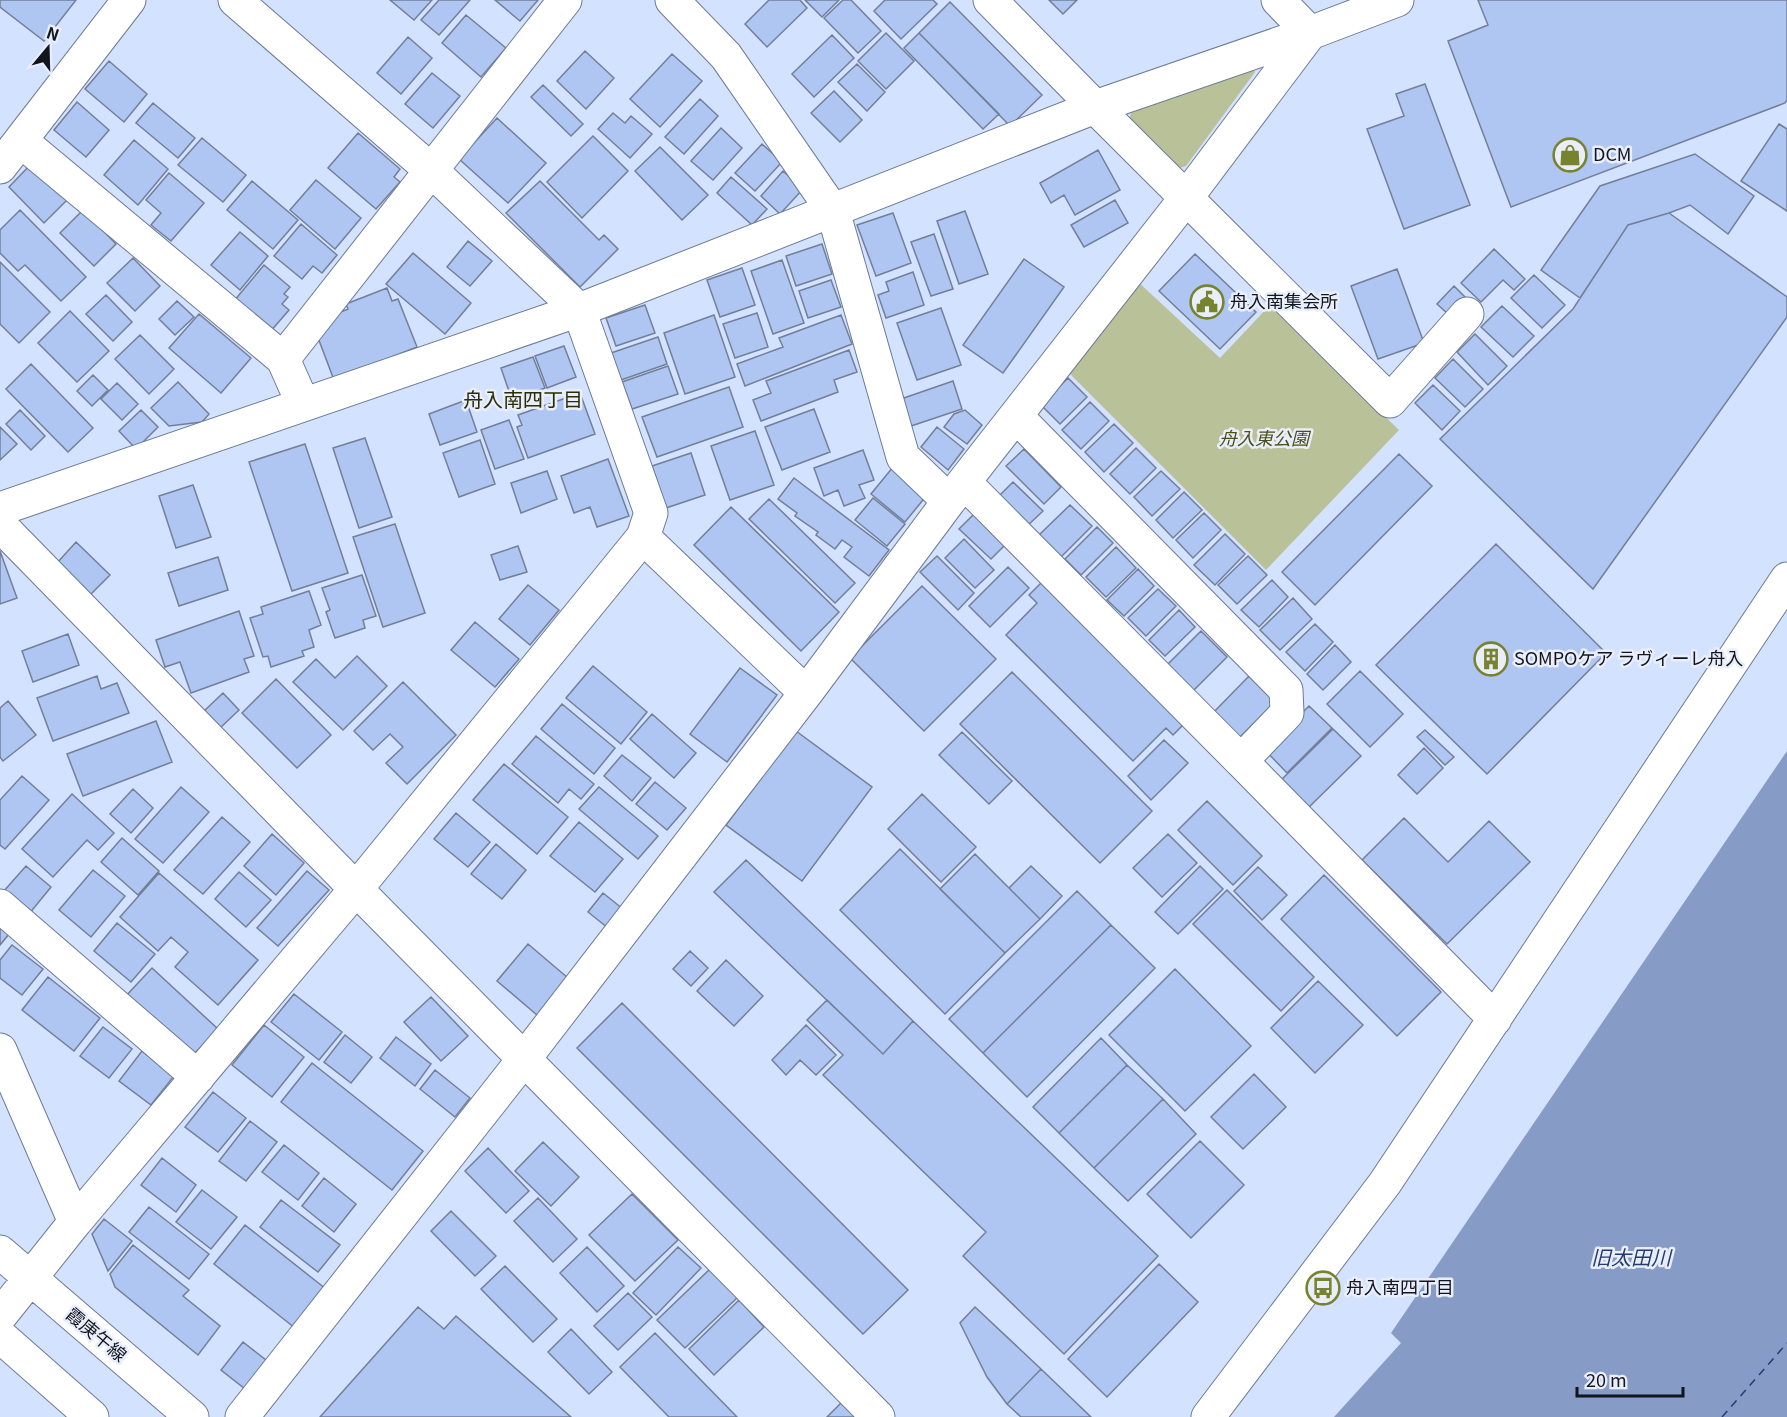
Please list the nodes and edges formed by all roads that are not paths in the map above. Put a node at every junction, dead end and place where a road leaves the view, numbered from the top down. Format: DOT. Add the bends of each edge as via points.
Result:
graph roads {
  1 [pos="129,0"];
  2 [pos="235,0"];
  3 [pos="565,0"];
  4 [pos="672,0"];
  5 [pos="990,0"];
  6 [pos="1278,0"];
  7 [pos="1397,0"];
  8 [pos="1350,9"];
  9 [pos="1310,33"];
  10 [pos="1095,107"];
  11 [pos="21,141"];
  12 [pos="0,167"];
  13 [pos="432,171"];
  14 [pos="1186,198"];
  15 [pos="833,211"];
  16 [pos="579,310"];
  17 [pos="1467,314"];
  18 [pos="283,359"];
  19 [pos="303,404"];
  20 [pos="1016,416"];
  21 [pos="956,492"];
  22 [pos="0,509"];
  23 [pos="0,525"];
  24 [pos="643,537"];
  25 [pos="1787,579"];
  26 [pos="806,693"];
  27 [pos="1241,761"];
  28 [pos="356,889"];
  29 [pos="0,906"];
  30 [pos="1496,1019"];
  31 [pos="0,1050"];
  32 [pos="524,1059"];
  33 [pos="198,1077"];
  34 [pos="75,1222"];
  35 [pos="0,1252"];
  36 [pos="29,1278"];
  37 [pos="0,1316"];
  38 [pos="0,1336"];
  39 [pos="92,1417"];
  40 [pos="192,1417"];
  41 [pos="242,1417"];
  42 [pos="878,1417"];
  43 [pos="1208,1417"];
  1 -- 11 [label="street"];
  2 -- 13 [label="street"];
  3 -- 13 [label="street"];
  4 -- 15 [label="street" via="726,56"];
  5 -- 10 [label="street"];
  6 -- 9 [label="street"];
  7 -- 8 [label="street"];
  8 -- 9 [label="street"];
  9 -- 10 [label="street"];
  9 -- 14 [label="street"];
  10 -- 14 [label="street"];
  10 -- 15 [label="street"];
  11 -- 12 [label="street"];
  11 -- 18 [label="street"];
  13 -- 16 [label="street"];
  13 -- 18 [label="street"];
  14 -- 17 [label="street" via="1390,401"];
  14 -- 20 [label="street"];
  15 -- 16 [label="street"];
  15 -- 21 [label="street" via="903,457"];
  16 -- 19 [label="street"];
  16 -- 24 [label="street" via="651,513"];
  18 -- 19 [label="street"];
  19 -- 22 [label="street"];
  20 -- 21 [label="street"];
  20 -- 27 [label="street" via="1287,690 1287,713"];
  21 -- 26 [label="street"];
  21 -- 27 [label="street"];
  23 -- 28 [label="street"];
  24 -- 26 [label="street"];
  24 -- 28 [label="street"];
  25 -- 30 [label="street"];
  26 -- 32 [label="street"];
  27 -- 30 [label="street"];
  28 -- 32 [label="street"];
  28 -- 33 [label="street"];
  29 -- 33 [label="street"];
  30 -- 43 [label="street" via="1384,1183"];
  31 -- 34 [label="street"];
  32 -- 41 [label="street"];
  32 -- 42 [label="street"];
  33 -- 34 [label="street"];
  34 -- 36 [label="street"];
  35 -- 36 [label="street, 霞庚午線"];
  36 -- 37 [label="street"];
  36 -- 40 [label="street, 霞庚午線"];
  38 -- 39 [label="street"];
}
